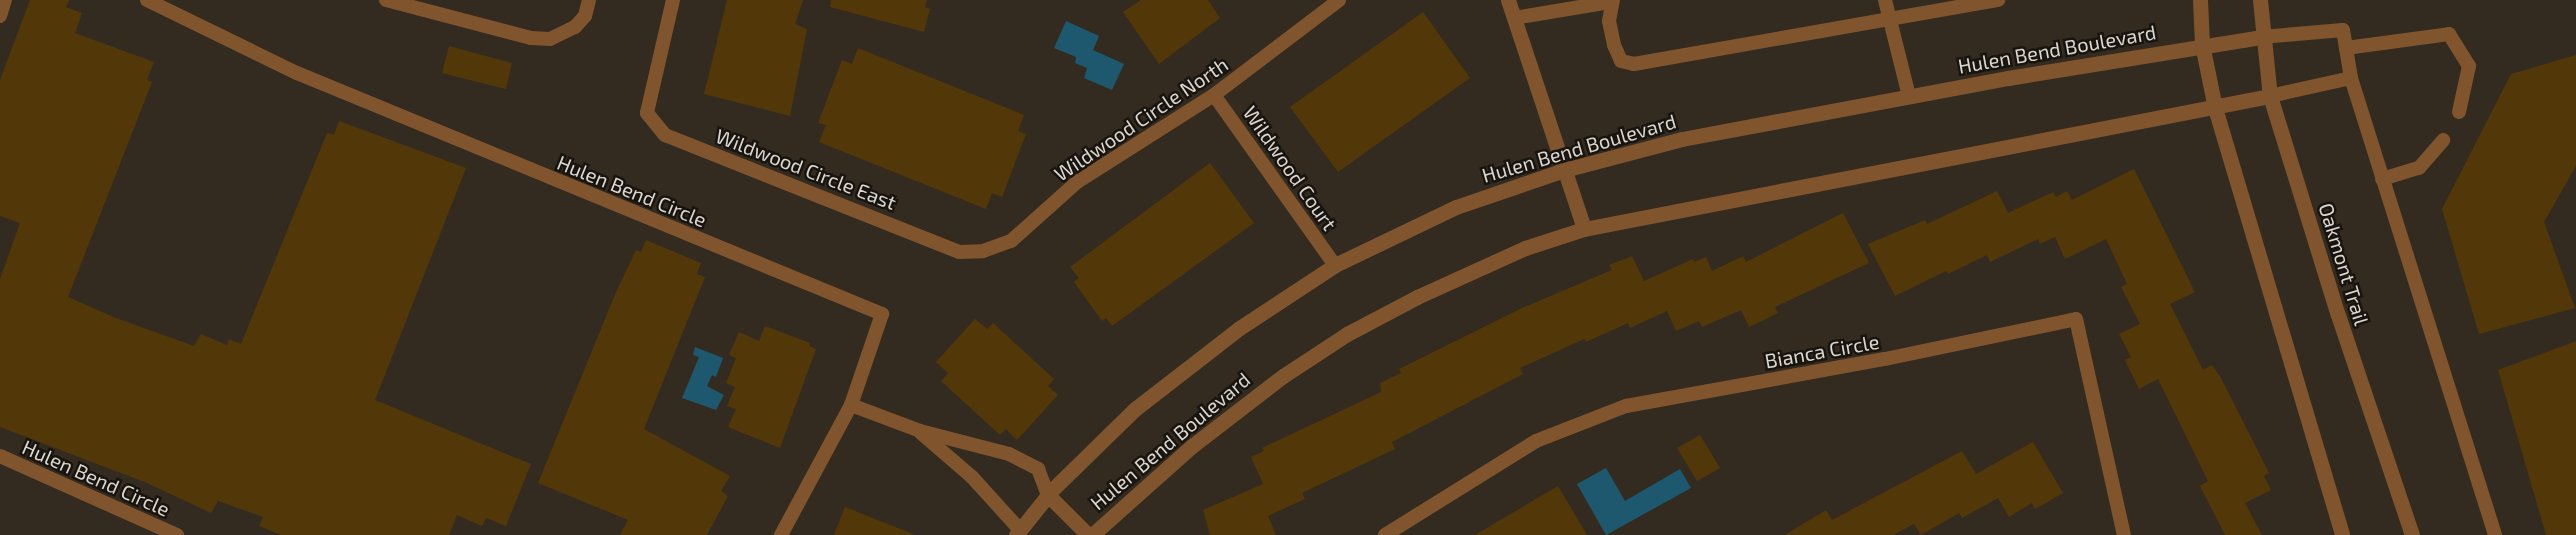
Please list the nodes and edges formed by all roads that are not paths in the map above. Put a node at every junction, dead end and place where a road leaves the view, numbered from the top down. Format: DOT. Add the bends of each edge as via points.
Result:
graph roads {
  1 [pos="4,0"];
  2 [pos="147,0"];
  3 [pos="386,0"];
  4 [pos="589,0"];
  5 [pos="673,0"];
  6 [pos="1339,0"];
  7 [pos="1508,0"];
  8 [pos="1885,0"];
  9 [pos="1998,0"];
  10 [pos="2200,0"];
  11 [pos="2260,0"];
  12 [pos="1612,1"];
  13 [pos="0,16"];
  14 [pos="1514,18"];
  15 [pos="1890,22"];
  16 [pos="2261,37"];
  17 [pos="2202,45"];
  18 [pos="2346,48"];
  19 [pos="2351,78"];
  20 [pos="1214,95"];
  21 [pos="1909,96"];
  22 [pos="2270,96"];
  23 [pos="2215,108"];
  24 [pos="2459,112"];
  25 [pos="2443,140"];
  26 [pos="1564,170"];
  27 [pos="2382,179"];
  28 [pos="1584,229"];
  29 [pos="959,252"];
  30 [pos="1335,265"];
  31 [pos="851,405"];
  32 [pos="920,431"];
  33 [pos="0,456"];
  34 [pos="1048,495"];
  35 [pos="1020,533"];
  36 [pos="177,535"];
  37 [pos="781,535"];
  38 [pos="1090,535"];
  39 [pos="1385,535"];
  40 [pos="2124,535"];
  41 [pos="2342,535"];
  42 [pos="2412,535"];
  43 [pos="2495,535"];
  1 -- 13 [label="lane"];
  2 -- 31 [label="lane, Hulen Bend Circle" via="297,73 882,314"];
  3 -- 4 [label="lane" via="531,38 550,39 575,27 585,16"];
  5 -- 29 [label="lane, Wildwood Circle East" via="647,113 665,135"];
  6 -- 20 [label="lane, Wildwood Circle North"];
  7 -- 14 [label="street"];
  8 -- 15 [label="lane"];
  9 -- 15 [label="lane"];
  10 -- 17 [label="street"];
  11 -- 16 [label="street, Oakmont Trail"];
  12 -- 14 [label="lane"];
  12 -- 15 [label="lane" via="1614,45 1621,61 1634,64"];
  14 -- 26 [label="street"];
  15 -- 21 [label="lane"];
  16 -- 17 [label="street, Hulen Bend Boulevard"];
  16 -- 18 [label="lane" via="2343,30"];
  16 -- 22 [label="street, Oakmont Trail"];
  17 -- 21 [label="street, Hulen Bend Boulevard"];
  17 -- 23 [label="street"];
  18 -- 19 [label="lane"];
  18 -- 24 [label="lane" via="2449,34 2469,66"];
  19 -- 22 [label="lane"];
  19 -- 27 [label="lane"];
  20 -- 29 [label="lane, Wildwood Circle North" via="1077,182 1011,241 983,251"];
  20 -- 30 [label="lane, Wildwood Court"];
  21 -- 26 [label="street, Hulen Bend Boulevard" via="1682,139"];
  22 -- 23 [label="street, Hulen Bend Boulevard"];
  22 -- 42 [label="street, Oakmont Trail"];
  23 -- 28 [label="street, Hulen Bend Boulevard"];
  23 -- 41 [label="street"];
  25 -- 27 [label="lane" via="2419,168"];
  26 -- 28 [label="street"];
  26 -- 30 [label="street, Hulen Bend Boulevard" via="1456,207"];
  27 -- 43 [label="lane"];
  28 -- 38 [label="street, Hulen Bend Boulevard" via="1474,268 1347,334 1283,376 1192,446"];
  30 -- 34 [label="street, Hulen Bend Boulevard" via="1178,374 1135,409"];
  31 -- 32 [label="lane"];
  31 -- 37 [label="lane, Hulen Bend Circle"];
  32 -- 34 [label="lane" via="1010,454 1038,469"];
  32 -- 35 [label="lane" via="972,477"];
  33 -- 36 [label="lane, Hulen Bend Circle"];
  34 -- 35 [label="street, Hulen Bend Boulevard"];
  34 -- 38 [label="street"];
  39 -- 40 [label="lane, Bianca Circle" via="1536,441 1626,406 1885,359 2076,319"];
}
